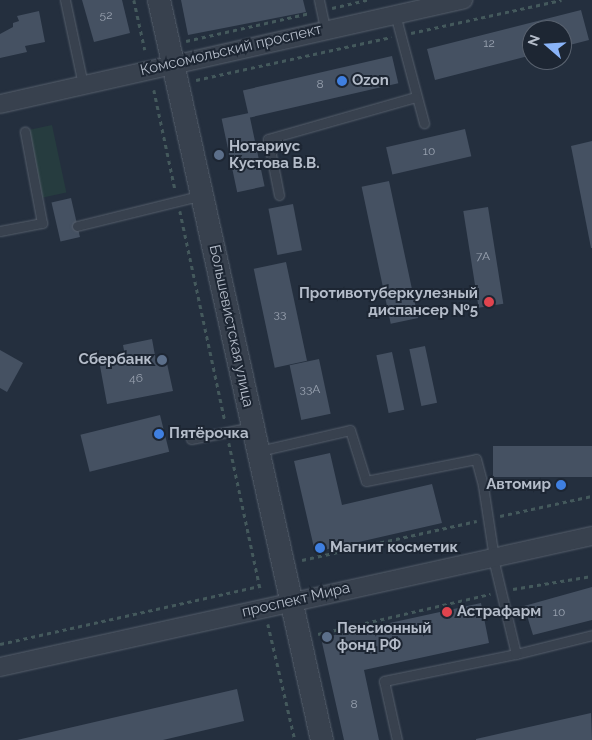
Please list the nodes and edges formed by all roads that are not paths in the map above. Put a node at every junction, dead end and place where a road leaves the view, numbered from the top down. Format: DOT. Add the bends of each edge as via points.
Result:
graph roads {
  1 [pos="159,0"];
  2 [pos="320,0"];
  3 [pos="463,0"];
  4 [pos="63,2"];
  5 [pos="395,14"];
  6 [pos="325,29"];
  7 [pos="174,64"];
  8 [pos="83,85"];
  9 [pos="415,97"];
  10 [pos="0,104"];
  11 [pos="424,123"];
  12 [pos="25,132"];
  13 [pos="203,195"];
  14 [pos="278,195"];
  15 [pos="77,226"];
  16 [pos="0,231"];
  17 [pos="254,427"];
  18 [pos="192,439"];
  19 [pos="258,451"];
  20 [pos="592,536"];
  21 [pos="493,558"];
  22 [pos="290,600"];
  23 [pos="592,635"];
  24 [pos="516,654"];
  25 [pos="0,667"];
  26 [pos="322,740"];
  27 [pos="397,740"];
  1 -- 7 [label="street, Большевистская улица"];
  2 -- 6 [label="lane"];
  3 -- 5 [label="street, Комсомольский проспект"];
  4 -- 8 [label="lane"];
  5 -- 6 [label="street, Комсомольский проспект"];
  5 -- 9 [label="lane"];
  6 -- 7 [label="street, Комсомольский проспект"];
  7 -- 8 [label="street, Комсомольский проспект"];
  7 -- 13 [label="street, Большевистская улица"];
  8 -- 10 [label="street, Комсомольский проспект"];
  9 -- 11 [label="lane"];
  9 -- 14 [label="lane" via="268,139"];
  12 -- 16 [label="lane" via="42,223"];
  13 -- 15 [label="lane"];
  13 -- 17 [label="street, Большевистская улица"];
  17 -- 18 [label="lane"];
  17 -- 19 [label="street, Большевистская улица"];
  19 -- 21 [label="lane" via="350,430 366,481 476,459"];
  19 -- 22 [label="street, Большевистская улица"];
  20 -- 21 [label="street, проспект Мира"];
  21 -- 22 [label="street, проспект Мира"];
  21 -- 24 [label="lane"];
  22 -- 25 [label="street, проспект Мира"];
  22 -- 26 [label="street, Большевистская улица"];
  23 -- 24 [label="lane"];
  24 -- 27 [label="lane" via="384,681"];
}
